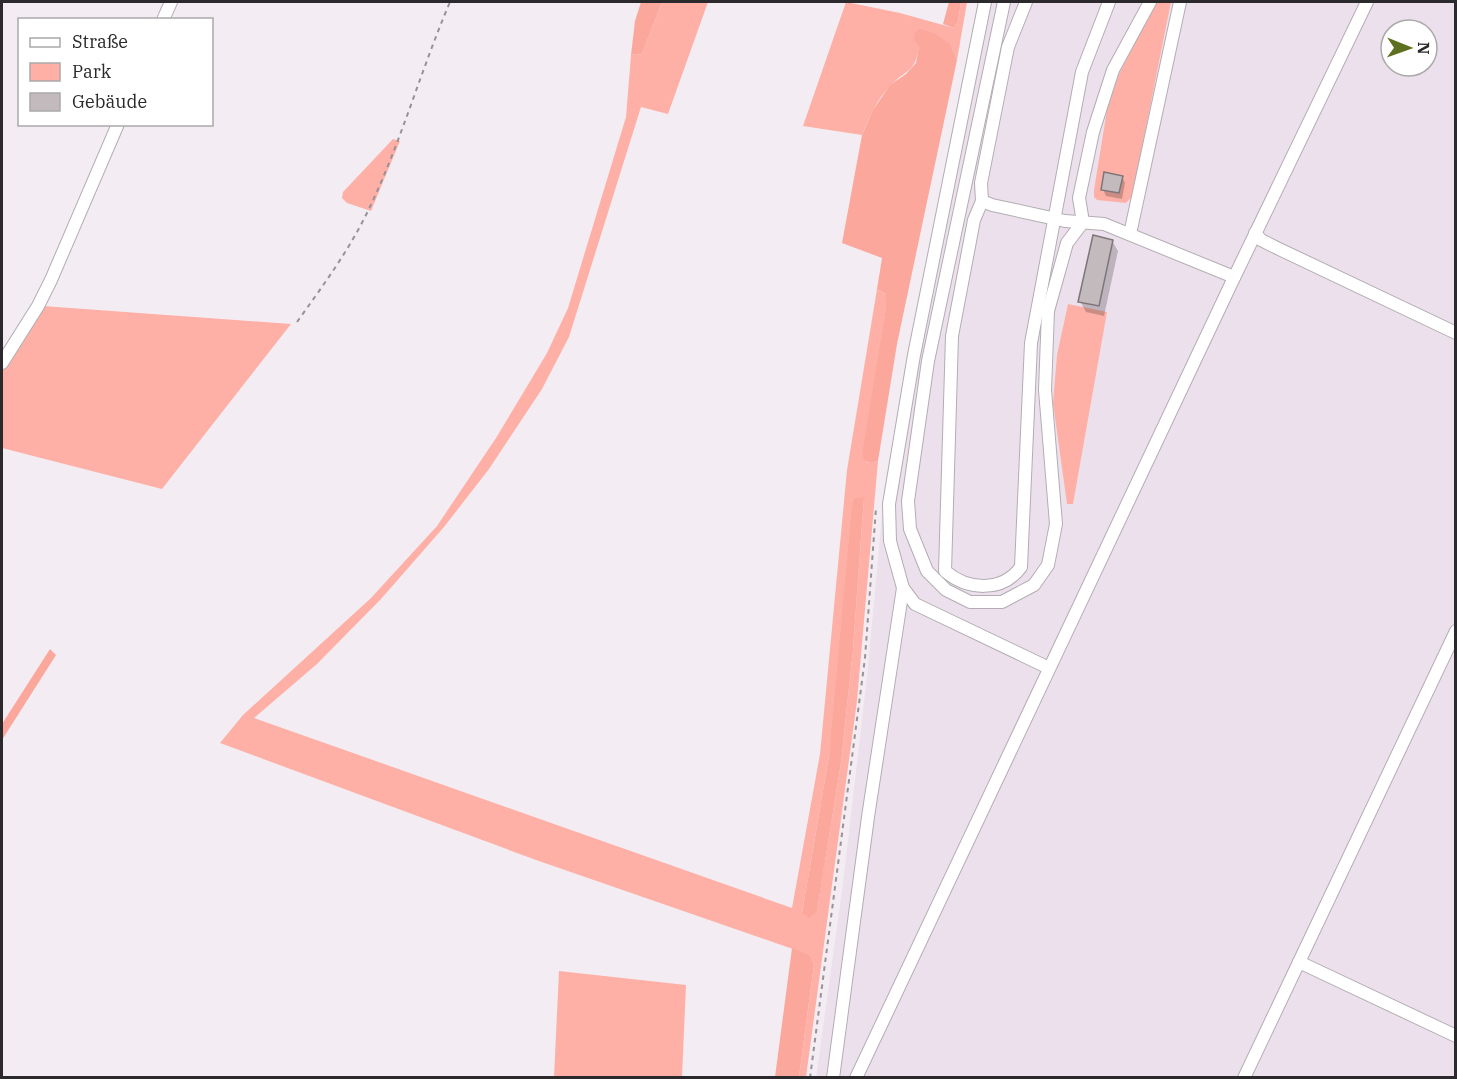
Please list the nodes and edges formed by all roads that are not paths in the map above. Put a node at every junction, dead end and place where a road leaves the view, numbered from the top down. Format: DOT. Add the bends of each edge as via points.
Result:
graph roads {
  1 [pos="171,2"];
  2 [pos="985,2"];
  3 [pos="1004,2"];
  4 [pos="1026,2"];
  5 [pos="1109,2"];
  6 [pos="1150,2"];
  7 [pos="1180,2"];
  8 [pos="1367,2"];
  9 [pos="164,18"];
  10 [pos="117,126"];
  11 [pos="982,201"];
  12 [pos="1054,218"];
  13 [pos="1083,222"];
  14 [pos="1255,233"];
  15 [pos="1130,234"];
  16 [pos="1234,277"];
  17 [pos="1455,333"];
  18 [pos="2,363"];
  19 [pos="903,588"];
  20 [pos="1455,631"];
  21 [pos="1049,668"];
  22 [pos="1299,962"];
  23 [pos="1455,1036"];
  24 [pos="833,1077"];
  25 [pos="856,1077"];
  26 [pos="1244,1077"];
  1 -- 9 [label="lane"];
  2 -- 19 [label="lane" via="914,355 889,504 890,541"];
  3 -- 13 [label="lane" via="928,361 908,501 910,529 927,571 946,590 970,602 1002,602 1034,585 1048,565 1056,524 1045,390 1048,312 1067,243"];
  4 -- 11 [label="lane" via="1008,47 981,183"];
  5 -- 12 [label="lane" via="1082,72"];
  6 -- 13 [label="lane" via="1113,70 1093,132 1079,198"];
  7 -- 15 [label="lane"];
  8 -- 14 [label="lane"];
  10 -- 18 [label="lane" via="38,306"];
  11 -- 12 [label="lane"];
  11 -- 12 [label="lane" via="974,220 952,336 944,558 945,571 970,586 995,585 1014,576 1021,567 1031,343"];
  12 -- 13 [label="lane"];
  13 -- 15 [label="lane" via="1104,224"];
  14 -- 16 [label="lane"];
  14 -- 17 [label="lane" via="1269,244"];
  15 -- 16 [label="lane"];
  16 -- 21 [label="lane"];
  19 -- 21 [label="lane" via="915,604"];
  19 -- 24 [label="lane"];
  20 -- 22 [label="lane"];
  21 -- 25 [label="lane"];
  22 -- 23 [label="lane"];
  22 -- 26 [label="lane"];
}
